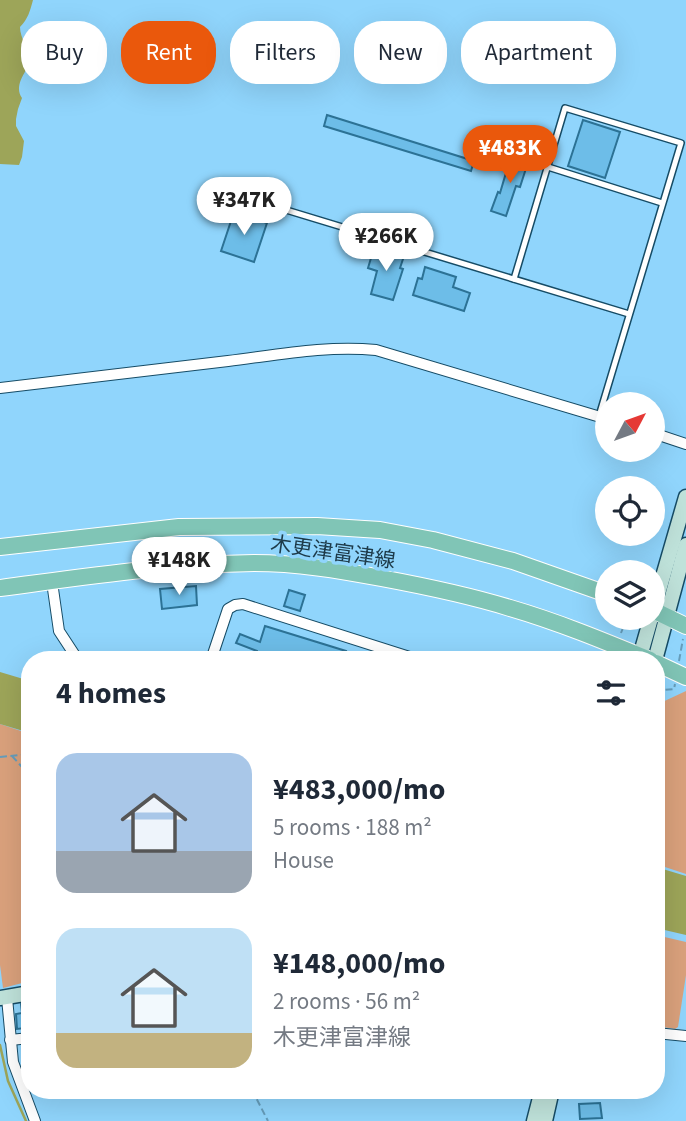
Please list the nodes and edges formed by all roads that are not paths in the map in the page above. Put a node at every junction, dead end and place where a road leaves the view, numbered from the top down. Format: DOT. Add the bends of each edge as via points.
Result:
graph roads {
  1 [pos="548,167"];
  2 [pos="663,204"];
  3 [pos="243,210"];
  4 [pos="514,279"];
  5 [pos="629,314"];
  6 [pos="0,388"];
  7 [pos="610,392"];
  8 [pos="595,416"];
  9 [pos="665,437"];
  10 [pos="686,444"];
  11 [pos="686,497"];
  12 [pos="686,545"];
  13 [pos="0,547"];
  14 [pos="665,576"];
  15 [pos="52,582"];
  16 [pos="0,588"];
  17 [pos="595,590"];
  18 [pos="665,591"];
  19 [pos="665,617"];
  20 [pos="686,626"];
  21 [pos="652,630"];
  22 [pos="72,651"];
  23 [pos="214,651"];
  24 [pos="391,651"];
  25 [pos="626,651"];
  26 [pos="649,651"];
  27 [pos="665,668"];
  28 [pos="681,675"];
  29 [pos="21,995"];
  30 [pos="3,998"];
  31 [pos="665,1034"];
  32 [pos="686,1036"];
  33 [pos="21,1039"];
  34 [pos="10,1040"];
  35 [pos="21,1088"];
  36 [pos="26,1099"];
  37 [pos="540,1099"];
  38 [pos="550,1099"];
  39 [pos="35,1121"];
  40 [pos="534,1121"];
  41 [pos="545,1121"];
  1 -- 2 [label="lane"];
  1 -- 2 [label="lane" via="565,108 681,143"];
  1 -- 4 [label="lane"];
  2 -- 5 [label="lane"];
  3 -- 4 [label="lane" via="269,218 273,206"];
  4 -- 5 [label="lane"];
  5 -- 7 [label="lane"];
  6 -- 8 [label="street" via="353,348 376,350"];
  9 -- 10 [label="street"];
  11 -- 14 [label="street"];
  12 -- 18 [label="street"];
  13 -- 17 [label="main road, 木更津富津線" via="179,527 380,530 513,561"];
  15 -- 16 [label="main road, 木更津富津線"];
  15 -- 22 [label="street" via="59,631"];
  15 -- 25 [label="main road, 木更津富津線" via="106,573 256,563 326,568 457,593"];
  19 -- 20 [label="main road"];
  21 -- 26 [label="street"];
  23 -- 24 [label="street" via="228,609 243,604"];
  27 -- 28 [label="main road, 木更津富津線"];
  29 -- 30 [label="street"];
  30 -- 34 [label="street"];
  31 -- 32 [label="street"];
  33 -- 34 [label="street"];
  34 -- 35 [label="street"];
  36 -- 39 [label="street"];
  37 -- 40 [label="street"];
  38 -- 41 [label="street"];
}
